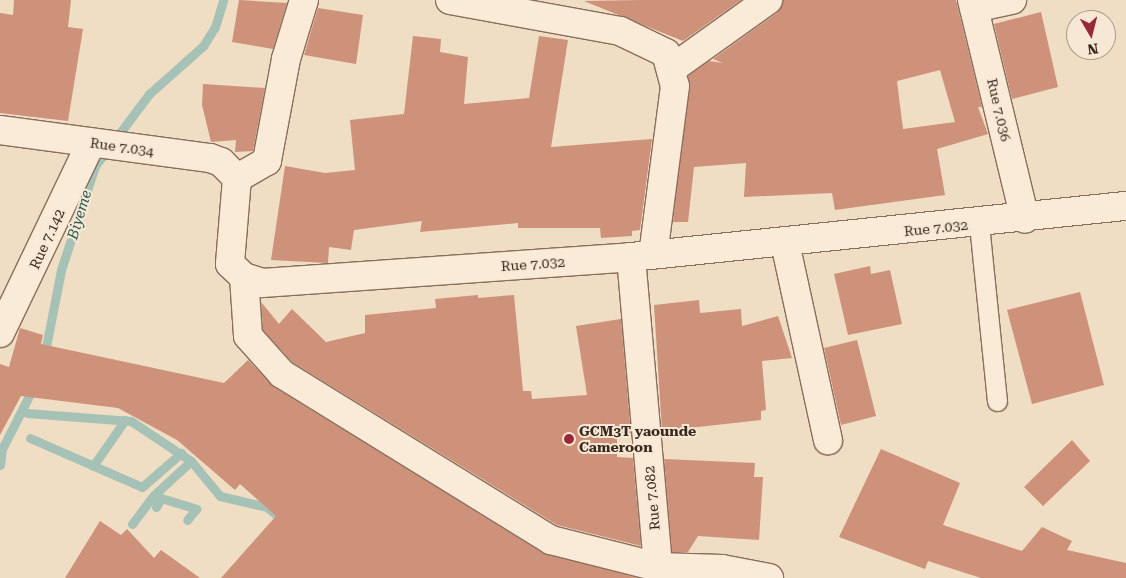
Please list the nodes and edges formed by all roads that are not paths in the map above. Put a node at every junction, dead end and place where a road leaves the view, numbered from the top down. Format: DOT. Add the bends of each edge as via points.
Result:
graph roads {
  1 [pos="304,0"];
  2 [pos="450,0"];
  3 [pos="768,0"];
  4 [pos="1012,0"];
  5 [pos="973,4"];
  6 [pos="529,7"];
  7 [pos="673,68"];
  8 [pos="0,130"];
  9 [pos="91,143"];
  10 [pos="237,178"];
  11 [pos="1126,206"];
  12 [pos="1025,219"];
  13 [pos="979,224"];
  14 [pos="784,243"];
  15 [pos="642,256"];
  16 [pos="244,277"];
  17 [pos="0,333"];
  18 [pos="997,401"];
  19 [pos="828,440"];
  20 [pos="658,567"];
  21 [pos="769,578"];
  1 -- 10 [label="street" via="286,59 267,161"];
  2 -- 6 [label="street"];
  3 -- 7 [label="street"];
  4 -- 5 [label="street"];
  5 -- 12 [label="street, Rue 7.036"];
  6 -- 7 [label="street" via="620,31 666,53"];
  7 -- 15 [label="street, Rue 7.082" via="675,86"];
  8 -- 9 [label="street, Rue 7.034"];
  9 -- 10 [label="street, Rue 7.034" via="210,158 221,162"];
  9 -- 17 [label="street, Rue 7.142"];
  10 -- 16 [label="street" via="230,264"];
  11 -- 12 [label="street, Rue 7.032"];
  12 -- 13 [label="street, Rue 7.032"];
  13 -- 14 [label="street, Rue 7.032"];
  13 -- 18 [label="lane"];
  14 -- 15 [label="street, Rue 7.032"];
  14 -- 19 [label="street"];
  15 -- 16 [label="street, Rue 7.032" via="262,283"];
  15 -- 20 [label="street, Rue 7.082"];
  16 -- 20 [label="street" via="248,336 282,374 551,540"];
  20 -- 21 [label="street" via="722,569"];
}
